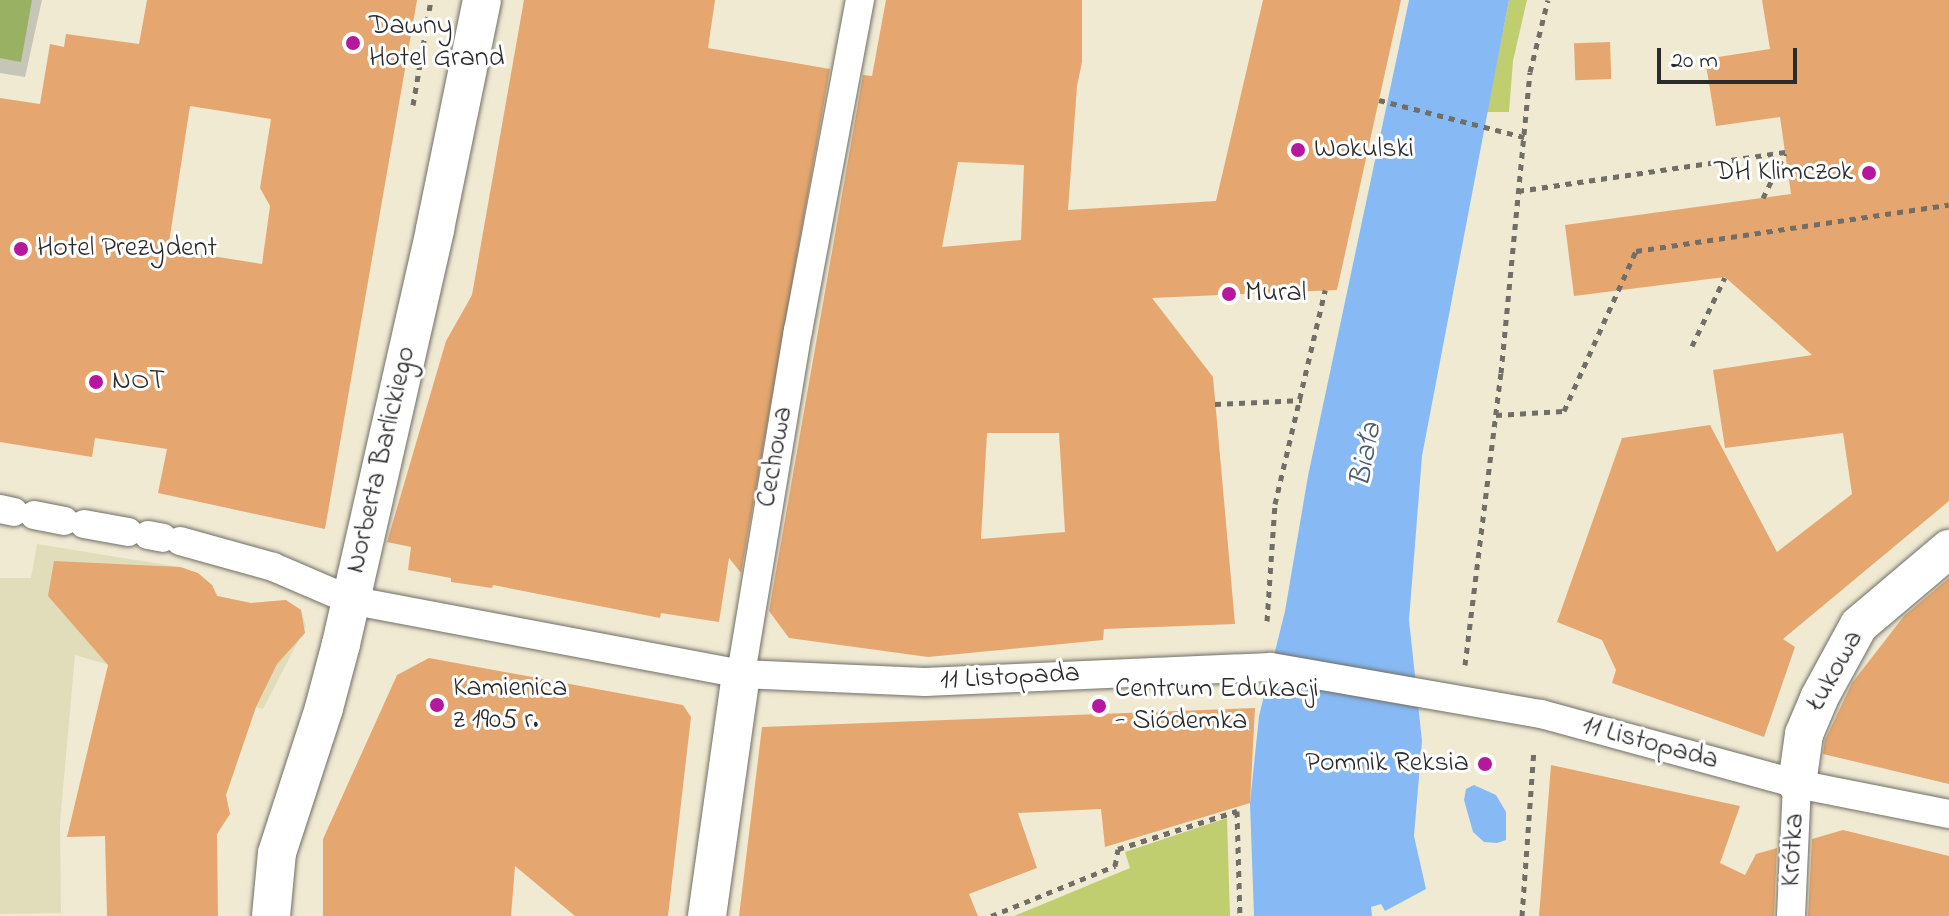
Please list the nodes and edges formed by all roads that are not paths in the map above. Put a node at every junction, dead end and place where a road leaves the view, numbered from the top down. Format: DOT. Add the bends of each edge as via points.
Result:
graph roads {
  1 [pos="482,0"];
  2 [pos="860,0"];
  3 [pos="16,512"];
  4 [pos="1949,549"];
  5 [pos="350,600"];
  6 [pos="741,674"];
  7 [pos="1797,784"];
  8 [pos="1949,814"];
  9 [pos="271,916"];
  10 [pos="707,916"];
  11 [pos="1791,916"];
  1 -- 5 [label="street, Norberta Barlickiego"];
  2 -- 6 [label="street, Cechowa"];
  3 -- 5 [label="street, 11 Listopada" via="155,536 273,567"];
  4 -- 7 [label="street, Łukowa" via="1859,625 1804,734"];
  5 -- 6 [label="street, 11 Listopada"];
  5 -- 9 [label="street, Norberta Barlickiego" via="324,708 277,853"];
  6 -- 7 [label="street, 11 Listopada" via="925,682 1271,667 1541,714"];
  6 -- 10 [label="street, Cechowa"];
  7 -- 8 [label="street, 11 Listopada"];
  7 -- 11 [label="street, Krótka"];
}
